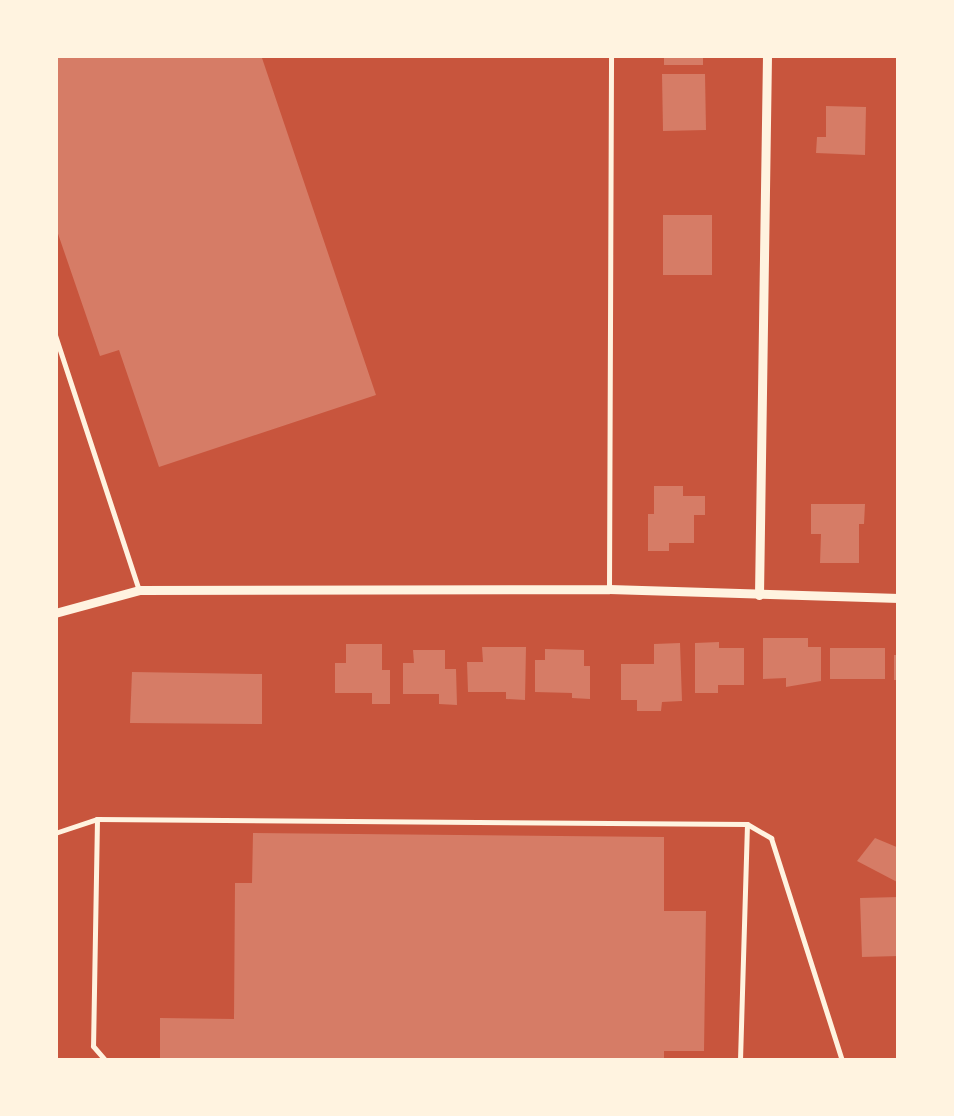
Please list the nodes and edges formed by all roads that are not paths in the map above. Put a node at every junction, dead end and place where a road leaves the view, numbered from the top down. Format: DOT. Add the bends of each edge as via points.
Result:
graph roads {
  1 [pos="611,55"];
  2 [pos="767,55"];
  3 [pos="55,334"];
  4 [pos="610,589"];
  5 [pos="139,590"];
  6 [pos="760,595"];
  7 [pos="899,598"];
  8 [pos="55,613"];
  9 [pos="97,819"];
  10 [pos="747,824"];
  11 [pos="55,833"];
  12 [pos="106,1061"];
  13 [pos="740,1061"];
  14 [pos="842,1061"];
  1 -- 4 [label="lane"];
  2 -- 6 [label="street"];
  3 -- 5 [label="lane"];
  4 -- 5 [label="street"];
  4 -- 6 [label="street"];
  5 -- 8 [label="street"];
  6 -- 7 [label="street"];
  9 -- 10 [label="lane"];
  9 -- 11 [label="lane"];
  9 -- 12 [label="lane" via="93,1046"];
  10 -- 13 [label="lane"];
  10 -- 14 [label="lane" via="771,838"];
}
